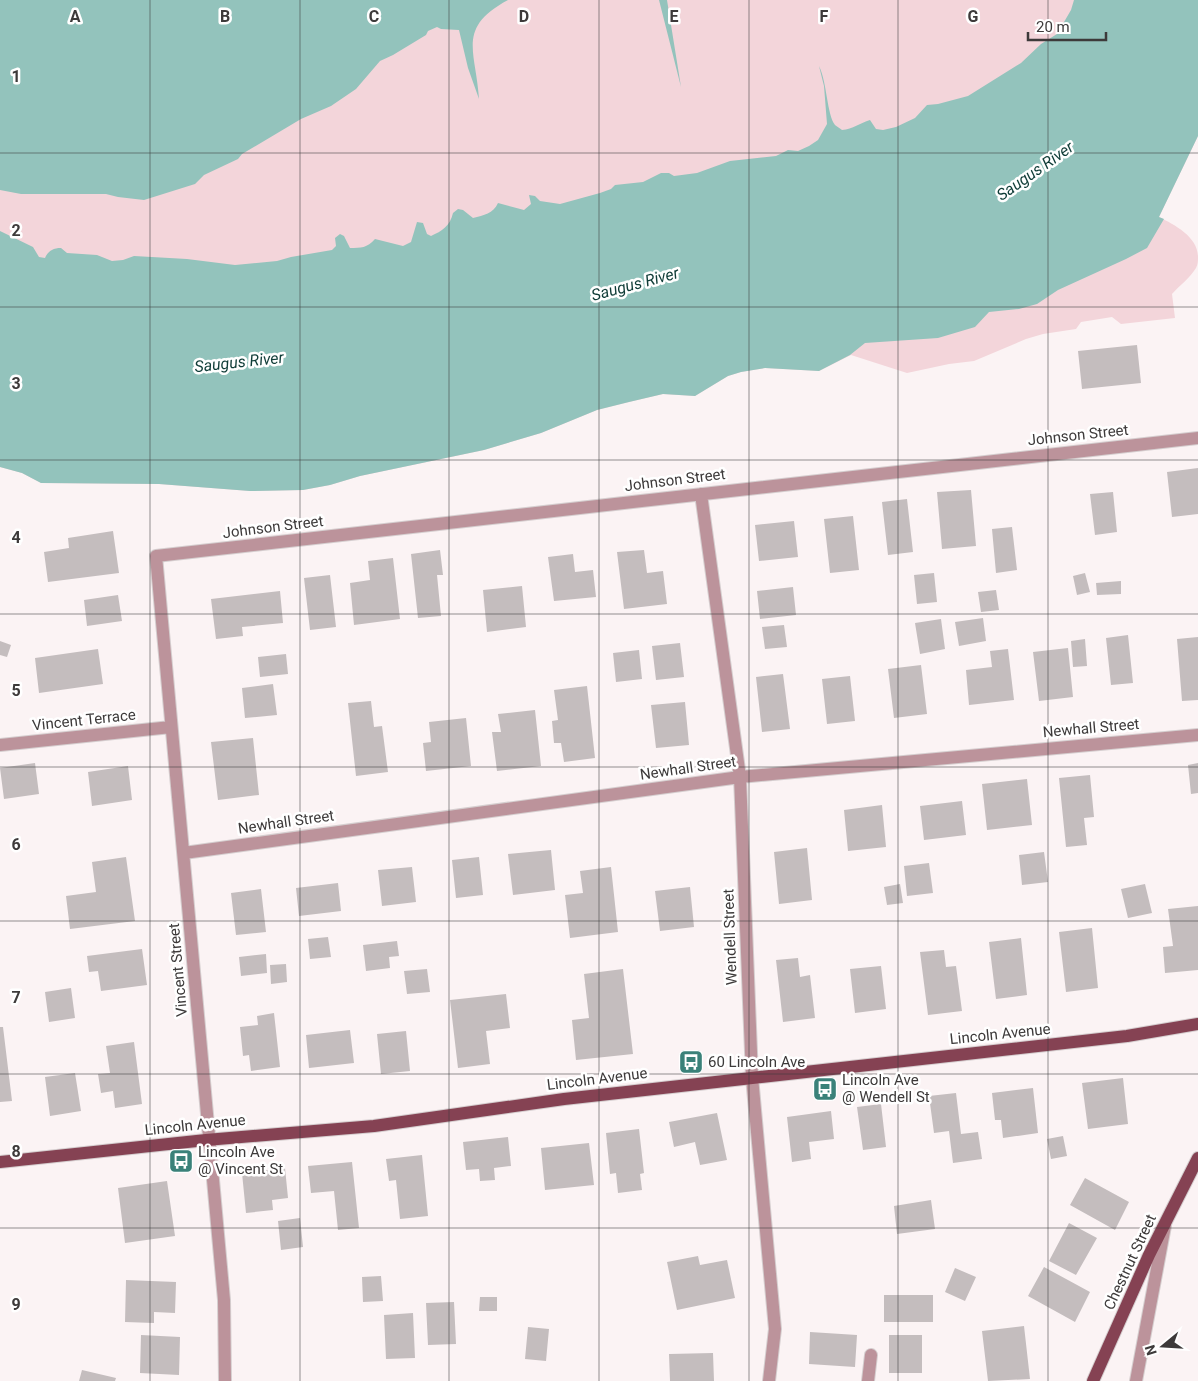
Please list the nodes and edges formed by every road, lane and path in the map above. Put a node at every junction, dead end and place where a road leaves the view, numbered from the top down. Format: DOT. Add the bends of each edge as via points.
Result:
graph roads {
  1 [pos="1198,438"];
  2 [pos="700,494"];
  3 [pos="156,556"];
  4 [pos="171,727"];
  5 [pos="1198,735"];
  6 [pos="0,745"];
  7 [pos="740,777"];
  8 [pos="184,853"];
  9 [pos="1198,1024"];
  10 [pos="752,1077"];
  11 [pos="210,1140"];
  12 [pos="1198,1158"];
  13 [pos="0,1162"];
  14 [pos="1166,1223"];
  15 [pos="871,1355"];
  16 [pos="225,1381"];
  17 [pos="769,1381"];
  18 [pos="868,1381"];
  19 [pos="1094,1381"];
  20 [pos="1136,1381"];
  1 -- 2 [label="street, Johnson Street"];
  2 -- 3 [label="street, Johnson Street"];
  2 -- 7 [label="street, Wendell Street"];
  3 -- 4 [label="street, Vincent Street"];
  4 -- 6 [label="street, Vincent Terrace"];
  4 -- 8 [label="street, Vincent Street"];
  5 -- 7 [label="street, Newhall Street"];
  7 -- 8 [label="street, Newhall Street"];
  7 -- 10 [label="street, Wendell Street"];
  8 -- 11 [label="street, Vincent Street"];
  9 -- 10 [label="main road, Lincoln Avenue" via="1127,1036"];
  10 -- 11 [label="main road, Lincoln Avenue" via="564,1098 374,1126"];
  10 -- 17 [label="street, Wendell Street" via="775,1329"];
  11 -- 13 [label="main road, Lincoln Avenue"];
  11 -- 16 [label="street, Vincent Street" via="224,1300"];
  12 -- 14 [label="main road, Chestnut Street"];
  14 -- 19 [label="main road, Chestnut Street"];
  14 -- 20 [label="street"];
  15 -- 18 [label="street"];
}
